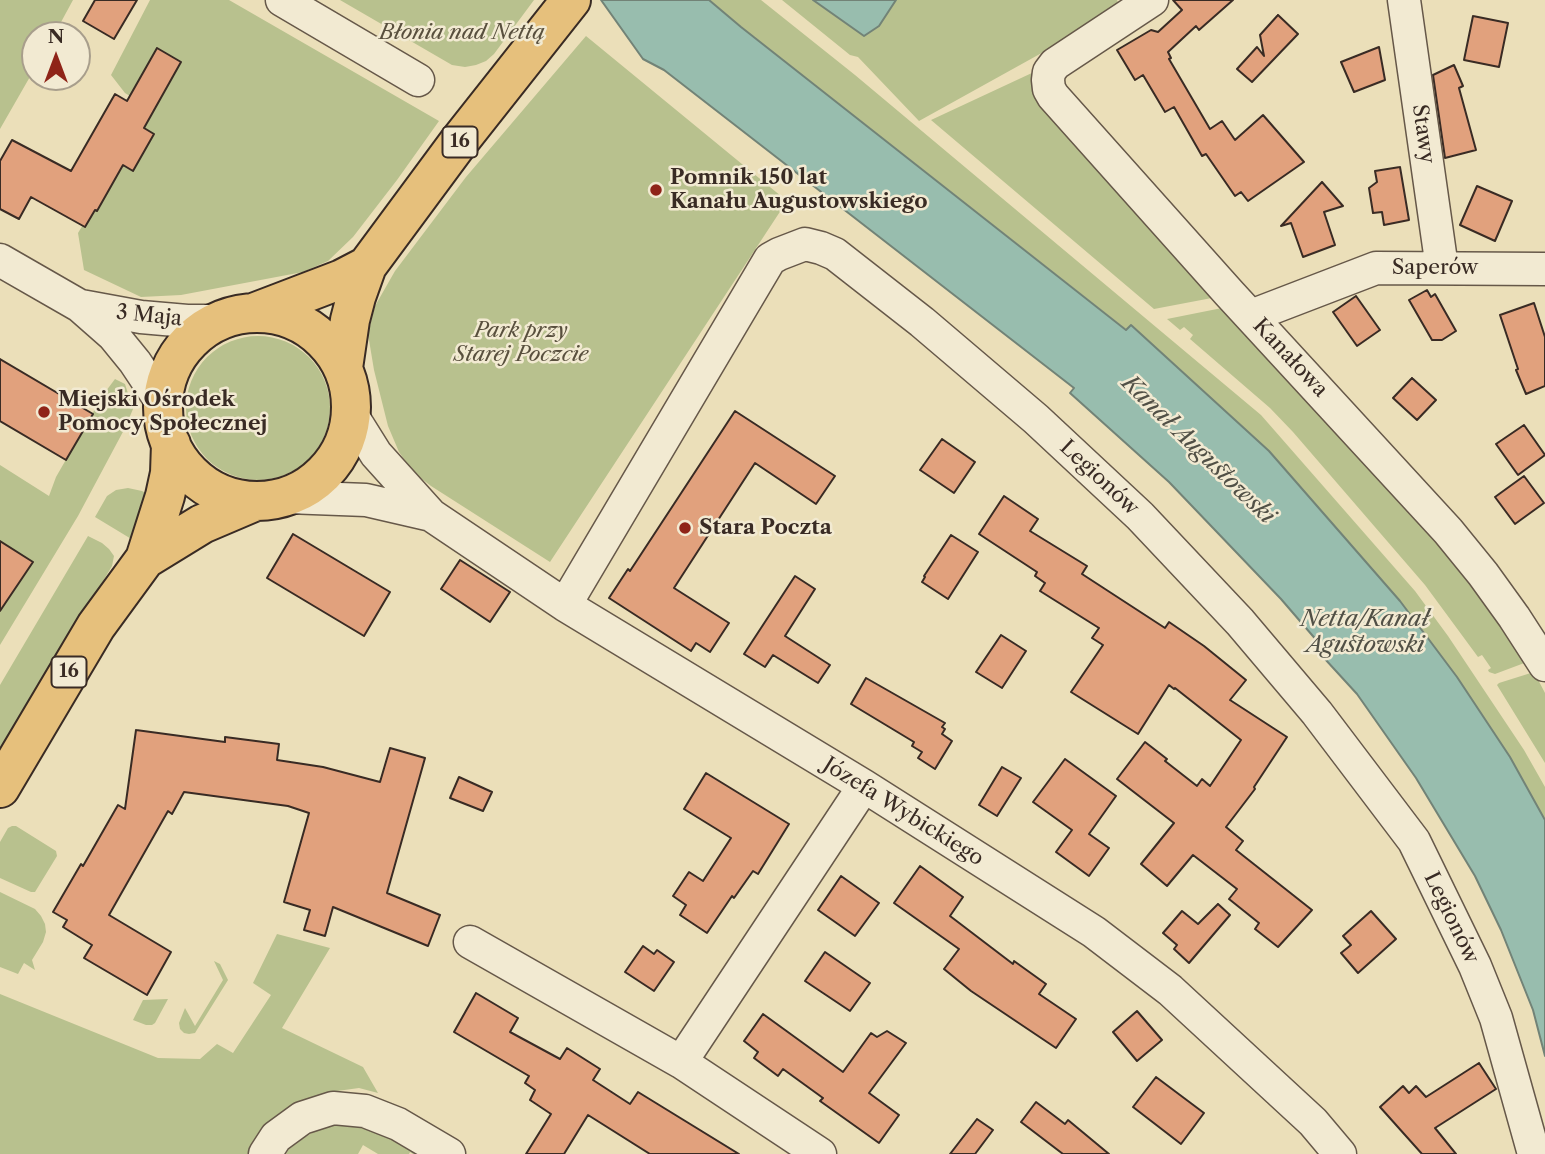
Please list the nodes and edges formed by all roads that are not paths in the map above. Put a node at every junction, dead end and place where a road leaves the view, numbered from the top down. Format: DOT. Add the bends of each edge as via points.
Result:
graph roads {
  1 [pos="282,0"];
  2 [pos="1152,0"];
  3 [pos="1404,0"];
  4 [pos="564,10"];
  5 [pos="418,80"];
  6 [pos="0,260"];
  7 [pos="367,266"];
  8 [pos="1442,268"];
  9 [pos="1545,269"];
  10 [pos="80,306"];
  11 [pos="1251,316"];
  12 [pos="236,317"];
  13 [pos="343,368"];
  14 [pos="163,404"];
  15 [pos="351,414"];
  16 [pos="170,444"];
  17 [pos="271,499"];
  18 [pos="431,515"];
  19 [pos="145,559"];
  20 [pos="565,605"];
  21 [pos="1545,666"];
  22 [pos="864,786"];
  23 [pos="0,788"];
  24 [pos="470,943"];
  25 [pos="681,1062"];
  26 [pos="265,1154"];
  27 [pos="449,1154"];
  28 [pos="820,1154"];
  29 [pos="1340,1154"];
  30 [pos="1534,1154"];
  1 -- 5 [label="street"];
  2 -- 11 [label="street, Kanałowa" via="1055,65 1049,72 1049,89"];
  3 -- 8 [label="street, Stawy"];
  4 -- 7 [label="main road, 16"];
  6 -- 10 [label="street, 3 Maja"];
  7 -- 12 [label="main road, 16"];
  7 -- 13 [label="main road, 16" via="356,297"];
  8 -- 9 [label="street, Saperów"];
  8 -- 11 [label="street, Saperów" via="1376,268"];
  10 -- 12 [label="street, 3 Maja" via="187,321"];
  10 -- 14 [label="street, 3 Maja" via="113,335"];
  11 -- 21 [label="street, Kanałowa" via="1448,531"];
  12 -- 13 [label="main road" via="276,315 297,321 332,349"];
  12 -- 14 [label="main road" via="197,334 179,354 167,378"];
  13 -- 15 [label="main road"];
  14 -- 16 [label="main road"];
  15 -- 17 [label="main road" via="344,445 326,471 301,491"];
  15 -- 18 [label="street, Józefa Wybickiego" via="376,454"];
  16 -- 17 [label="main road" via="179,460 205,485 229,497"];
  16 -- 19 [label="main road, 16" via="170,473"];
  17 -- 18 [label="street, Józefa Wybickiego" via="366,500"];
  17 -- 19 [label="main road, 16" via="202,524"];
  18 -- 20 [label="street, Józefa Wybickiego"];
  19 -- 23 [label="main road, 16" via="96,626"];
  20 -- 22 [label="street, Józefa Wybickiego"];
  20 -- 30 [label="street, Legionów" via="770,259 805,244 835,254 1036,419 1140,516 1240,622 1317,713 1414,841 1496,1018"];
  22 -- 25 [label="street"];
  22 -- 29 [label="street, Józefa Wybickiego" via="1094,932 1170,990 1313,1122"];
  24 -- 25 [label="street"];
  25 -- 28 [label="street"];
  26 -- 27 [label="street" via="276,1136 302,1118 333,1108 365,1111 398,1124"];
}
